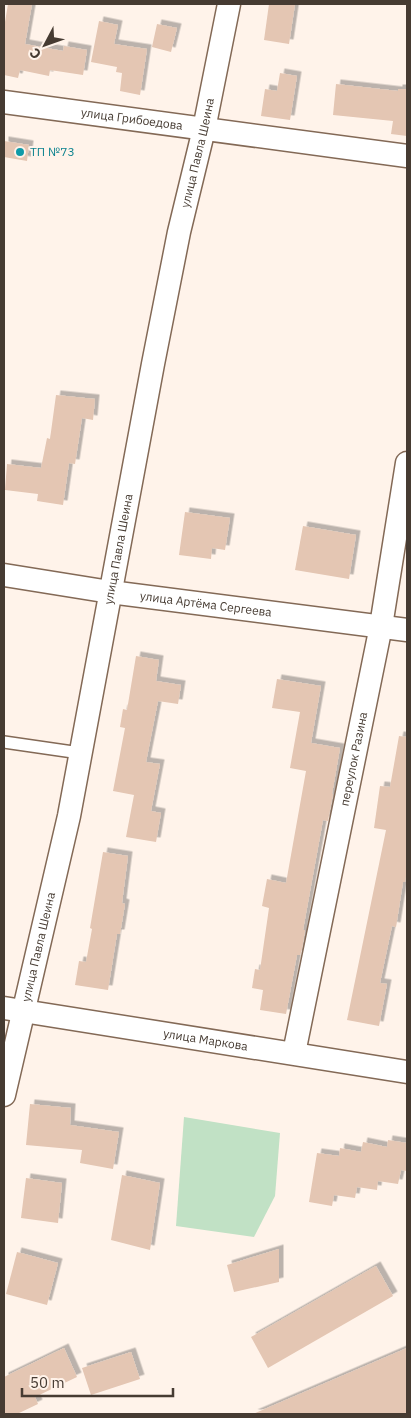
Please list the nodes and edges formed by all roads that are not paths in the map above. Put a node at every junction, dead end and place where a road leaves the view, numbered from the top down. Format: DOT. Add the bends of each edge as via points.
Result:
graph roads {
  1 [pos="228,4"];
  2 [pos="4,102"];
  3 [pos="204,130"];
  4 [pos="407,156"];
  5 [pos="407,463"];
  6 [pos="4,575"];
  7 [pos="110,592"];
  8 [pos="380,626"];
  9 [pos="407,630"];
  10 [pos="4,742"];
  11 [pos="80,753"];
  12 [pos="14,1010"];
  13 [pos="294,1053"];
  14 [pos="407,1072"];
  15 [pos="4,1095"];
  1 -- 3 [label="street, улица Павла Шеина"];
  2 -- 3 [label="street, улица Грибоедова"];
  3 -- 4 [label="street, улица Грибоедова"];
  3 -- 7 [label="street, улица Павла Шеина" via="179,232"];
  5 -- 8 [label="street, переулок Разина"];
  6 -- 7 [label="street, улица Артёма Сергеева"];
  7 -- 8 [label="street, улица Артёма Сергеева"];
  7 -- 11 [label="street, улица Павла Шеина"];
  8 -- 9 [label="street, улица Артёма Сергеева"];
  8 -- 13 [label="street, переулок Разина"];
  10 -- 11 [label="lane"];
  11 -- 12 [label="street, улица Павла Шеина" via="69,816"];
  12 -- 13 [label="street, улица Маркова"];
  12 -- 15 [label="street, улица Павла Шеина"];
  13 -- 14 [label="street, улица Маркова"];
}
